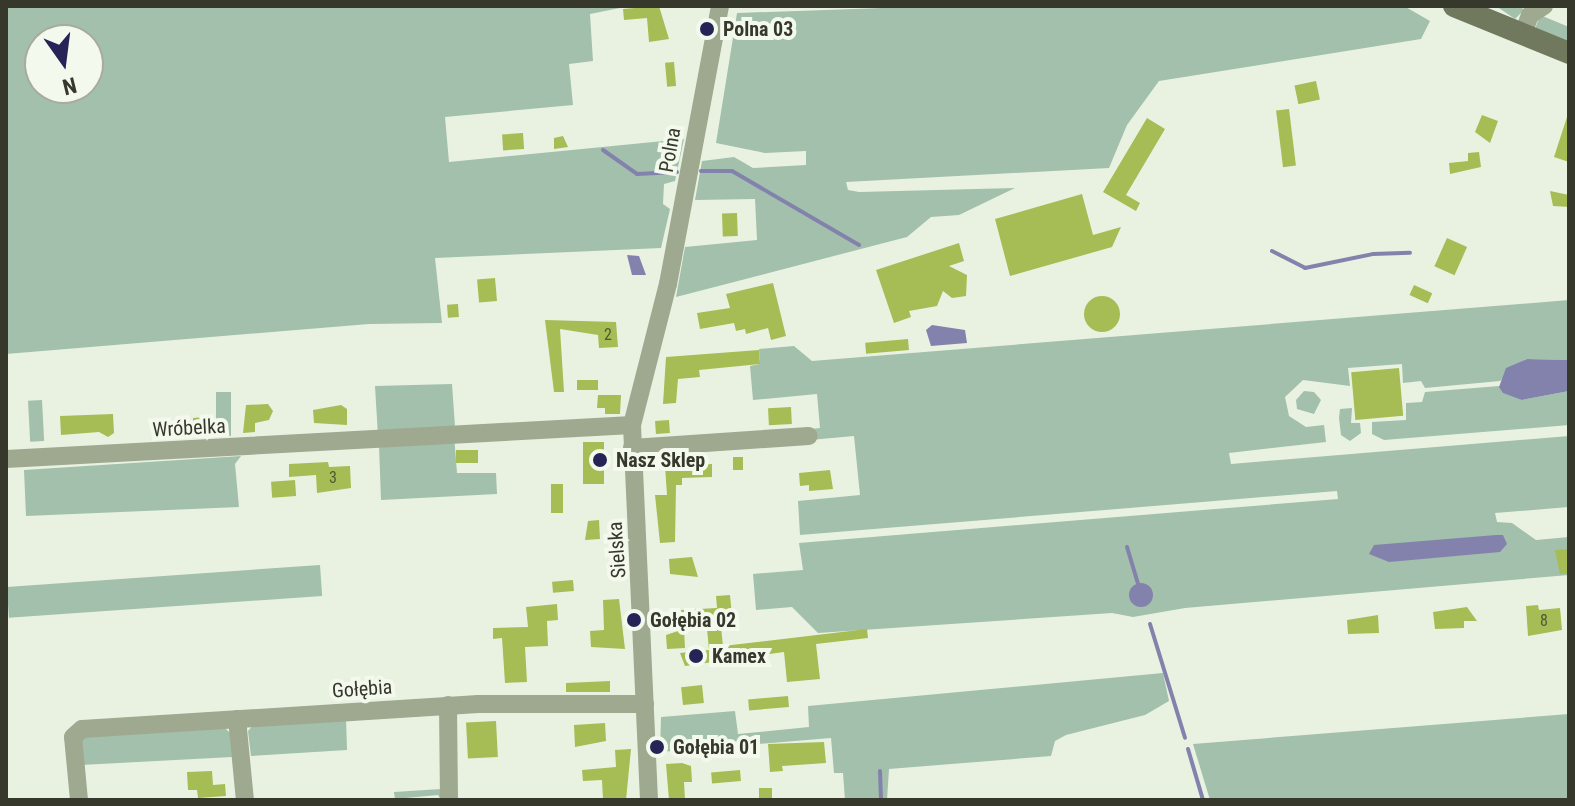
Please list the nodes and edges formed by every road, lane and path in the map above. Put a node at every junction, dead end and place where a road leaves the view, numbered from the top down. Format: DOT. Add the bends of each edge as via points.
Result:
graph roads {
  1 [pos="720,6"];
  2 [pos="1454,6"];
  3 [pos="1544,6"];
  4 [pos="1523,34"];
  5 [pos="1569,53"];
  6 [pos="664,301"];
  7 [pos="632,425"];
  8 [pos="809,436"];
  9 [pos="632,448"];
  10 [pos="6,459"];
  11 [pos="645,704"];
  12 [pos="448,705"];
  13 [pos="237,719"];
  14 [pos="79,800"];
  15 [pos="245,800"];
  16 [pos="449,800"];
  17 [pos="649,800"];
  1 -- 6 [label="street, Polna"];
  2 -- 4 [label="main road"];
  3 -- 4 [label="street" via="1530,15"];
  4 -- 5 [label="main road"];
  6 -- 7 [label="street, Sielska"];
  7 -- 9 [label="street, Sielska"];
  7 -- 10 [label="street, Wróbelka"];
  8 -- 9 [label="street"];
  9 -- 11 [label="street, Sielska"];
  11 -- 12 [label="street, Gołębia"];
  11 -- 17 [label="street, Sielska"];
  12 -- 13 [label="street, Gołębia"];
  12 -- 16 [label="street"];
  13 -- 14 [label="street, Gołębia" via="82,729 73,737"];
  13 -- 15 [label="street"];
}
